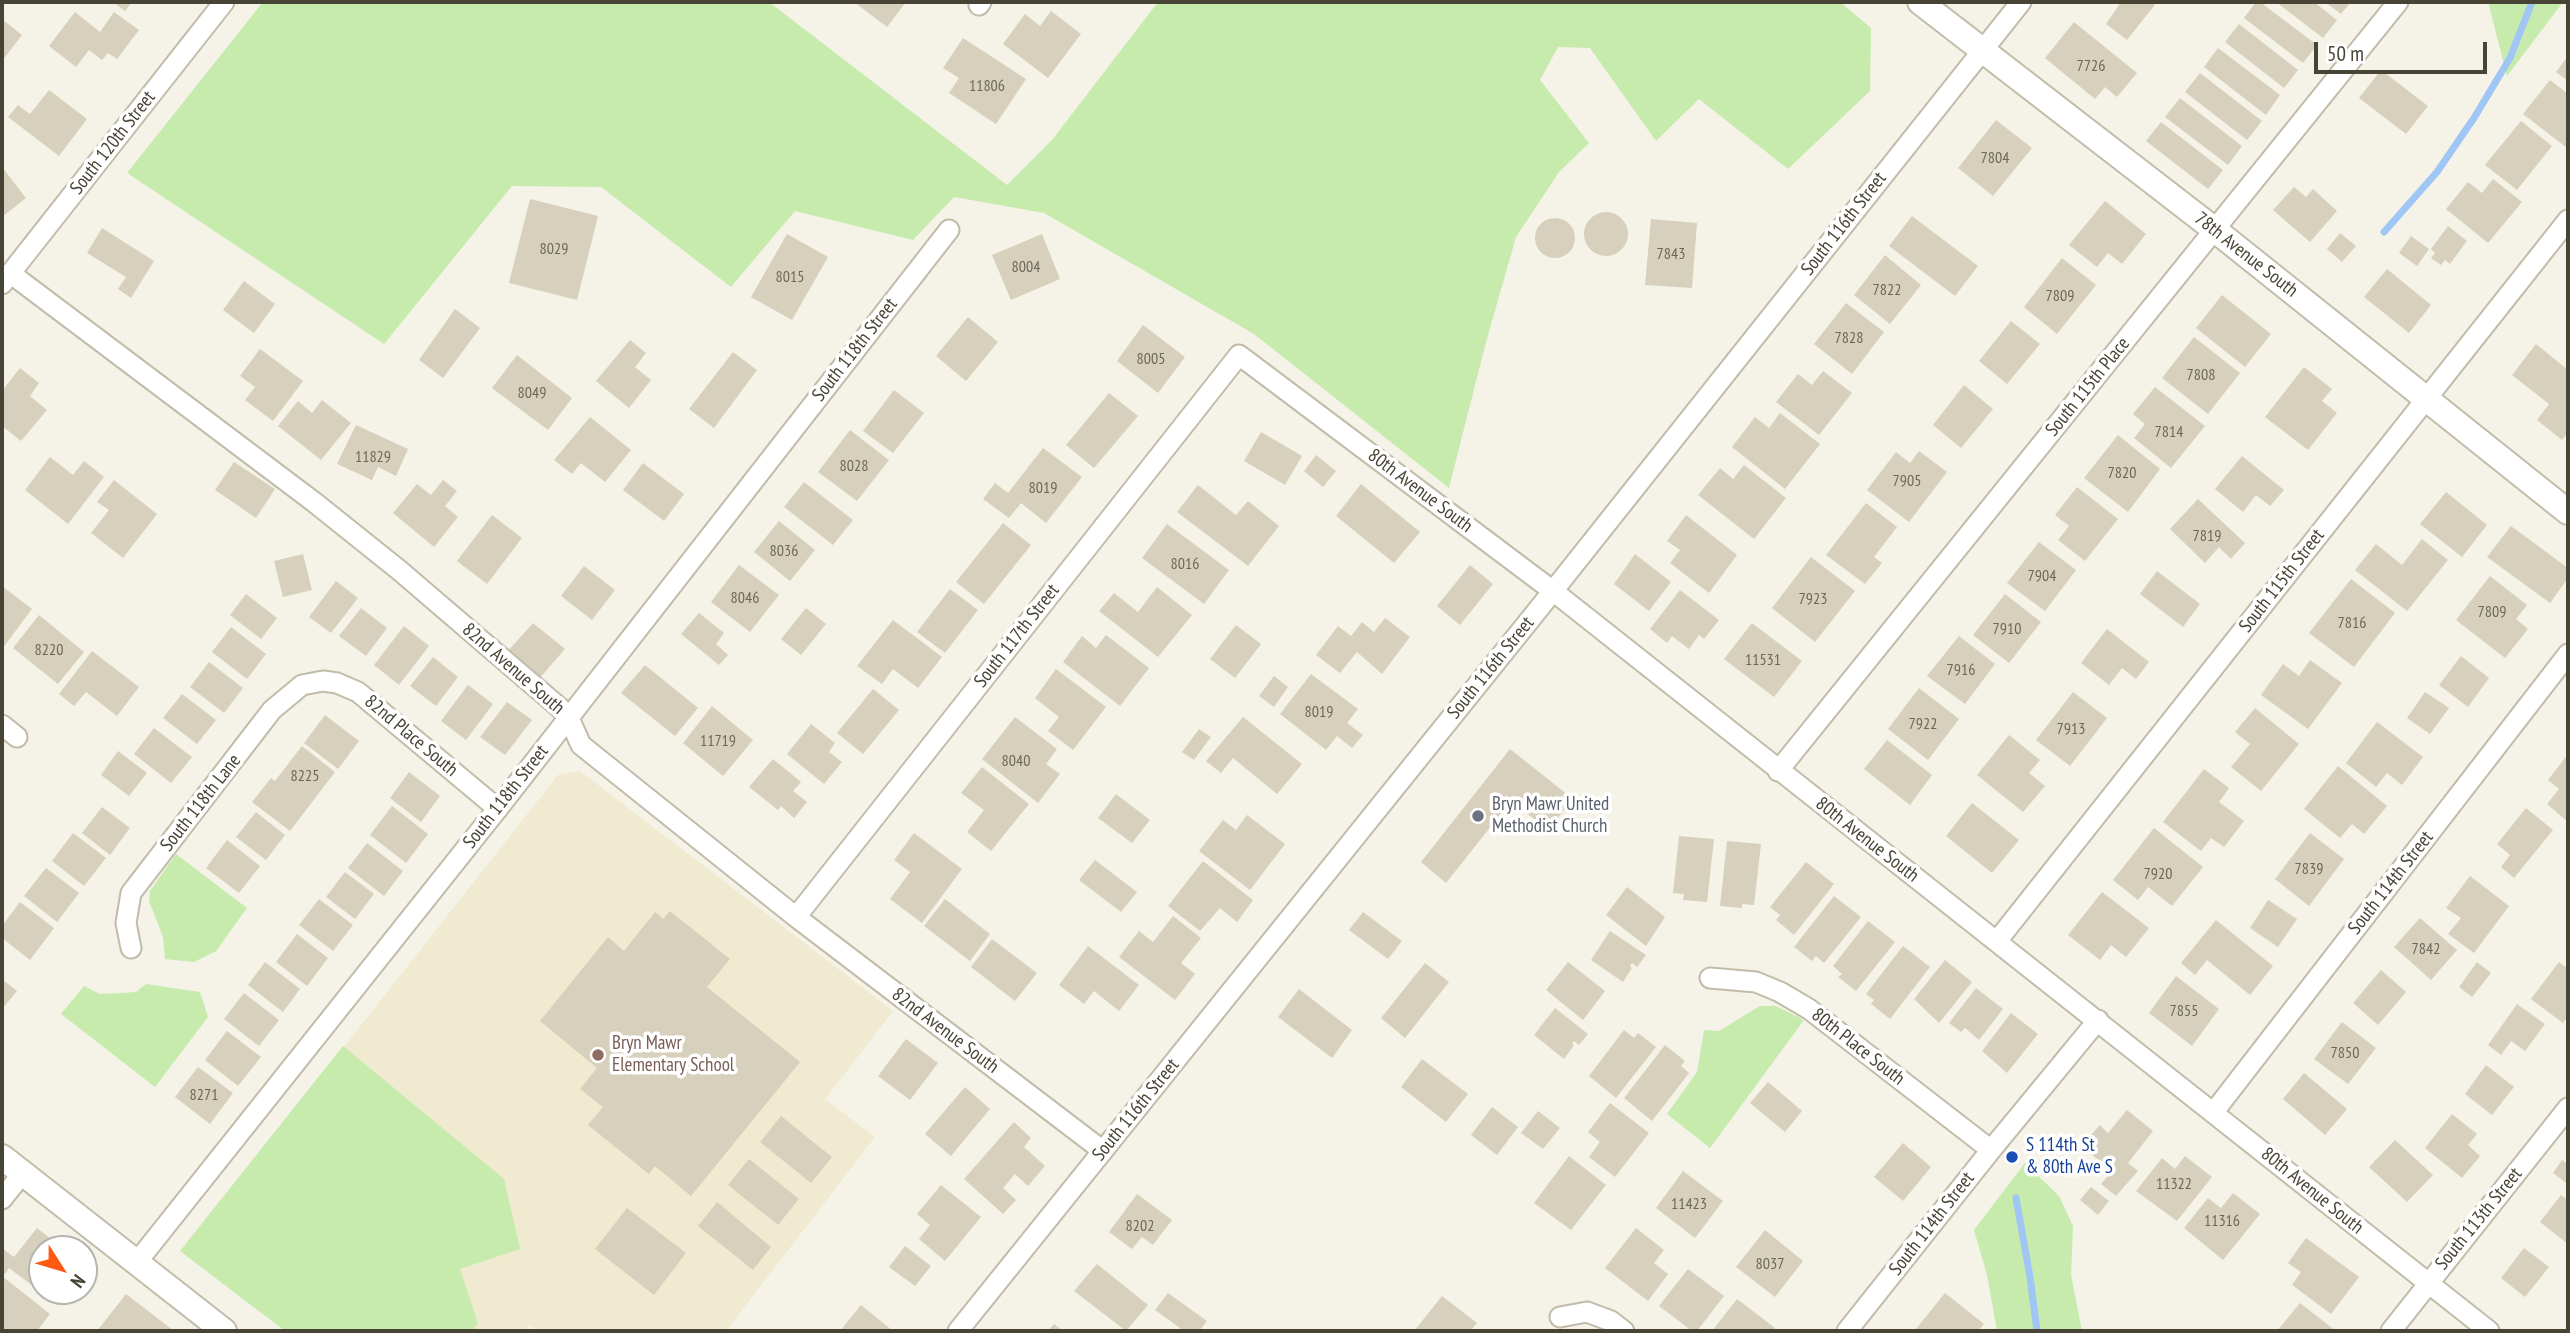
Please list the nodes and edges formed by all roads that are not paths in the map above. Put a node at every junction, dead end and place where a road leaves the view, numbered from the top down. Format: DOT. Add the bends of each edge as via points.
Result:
graph roads {
  1 [pos="223,2"];
  2 [pos="1920,2"];
  3 [pos="2021,2"];
  4 [pos="2398,2"];
  5 [pos="1982,49"];
  6 [pos="2568,220"];
  7 [pos="949,230"];
  8 [pos="2215,230"];
  9 [pos="6,279"];
  10 [pos="1239,355"];
  11 [pos="2426,399"];
  12 [pos="2568,512"];
  13 [pos="1553,591"];
  14 [pos="2568,654"];
  15 [pos="315,682"];
  16 [pos="568,716"];
  17 [pos="1778,771"];
  18 [pos="498,809"];
  19 [pos="796,917"];
  20 [pos="1997,941"];
  21 [pos="131,948"];
  22 [pos="1710,978"];
  23 [pos="2098,1020"];
  24 [pos="2568,1108"];
  25 [pos="2213,1113"];
  26 [pos="1991,1150"];
  27 [pos="1104,1151"];
  28 [pos="2,1157"];
  29 [pos="22,1174"];
  30 [pos="2,1199"];
  31 [pos="137,1262"];
  32 [pos="2428,1284"];
  33 [pos="1560,1317"];
  34 [pos="224,1331"];
  35 [pos="957,1331"];
  36 [pos="1624,1331"];
  37 [pos="1847,1331"];
  38 [pos="2391,1331"];
  39 [pos="2489,1331"];
  1 -- 9 [label="street, South 120th Street"];
  2 -- 5 [label="street, 78th Avenue South"];
  3 -- 5 [label="street, South 116th Street"];
  4 -- 8 [label="street, South 115th Place"];
  5 -- 8 [label="street, 78th Avenue South"];
  5 -- 13 [label="street, South 116th Street"];
  6 -- 11 [label="street, South 115th Street"];
  7 -- 16 [label="street, South 118th Street"];
  8 -- 11 [label="street, 78th Avenue South"];
  8 -- 17 [label="street, South 115th Place"];
  9 -- 16 [label="street, 82nd Avenue South" via="388,561"];
  10 -- 13 [label="street, 80th Avenue South"];
  10 -- 19 [label="street, South 117th Street"];
  11 -- 12 [label="street, 78th Avenue South"];
  11 -- 20 [label="street, South 115th Street"];
  13 -- 17 [label="street, 80th Avenue South"];
  13 -- 27 [label="street, South 116th Street"];
  14 -- 25 [label="street, South 114th Street"];
  15 -- 18 [label="street, 82nd Place South" via="337,683 358,692"];
  15 -- 21 [label="street, South 118th Lane" via="302,685 272,710 131,894 126,923"];
  16 -- 18 [label="street, South 118th Street"];
  16 -- 19 [label="street, 82nd Avenue South" via="581,745"];
  17 -- 20 [label="street, 80th Avenue South"];
  18 -- 31 [label="street, South 118th Street"];
  19 -- 27 [label="street, 82nd Avenue South"];
  20 -- 23 [label="street, 80th Avenue South"];
  22 -- 26 [label="street, 80th Place South" via="1756,982 1809,1009"];
  23 -- 25 [label="street, 80th Avenue South"];
  23 -- 26 [label="street, South 114th Street"];
  24 -- 32 [label="street, South 113th Street"];
  25 -- 32 [label="street, 80th Avenue South"];
  26 -- 37 [label="street, South 114th Street"];
  27 -- 35 [label="street, South 116th Street"];
  28 -- 29 [label="street"];
  29 -- 30 [label="street"];
  29 -- 31 [label="street"];
  31 -- 34 [label="street"];
  32 -- 38 [label="street, South 113th Street"];
  32 -- 39 [label="street, 80th Avenue South"];
  33 -- 36 [label="street" via="1587,1312"];
}
